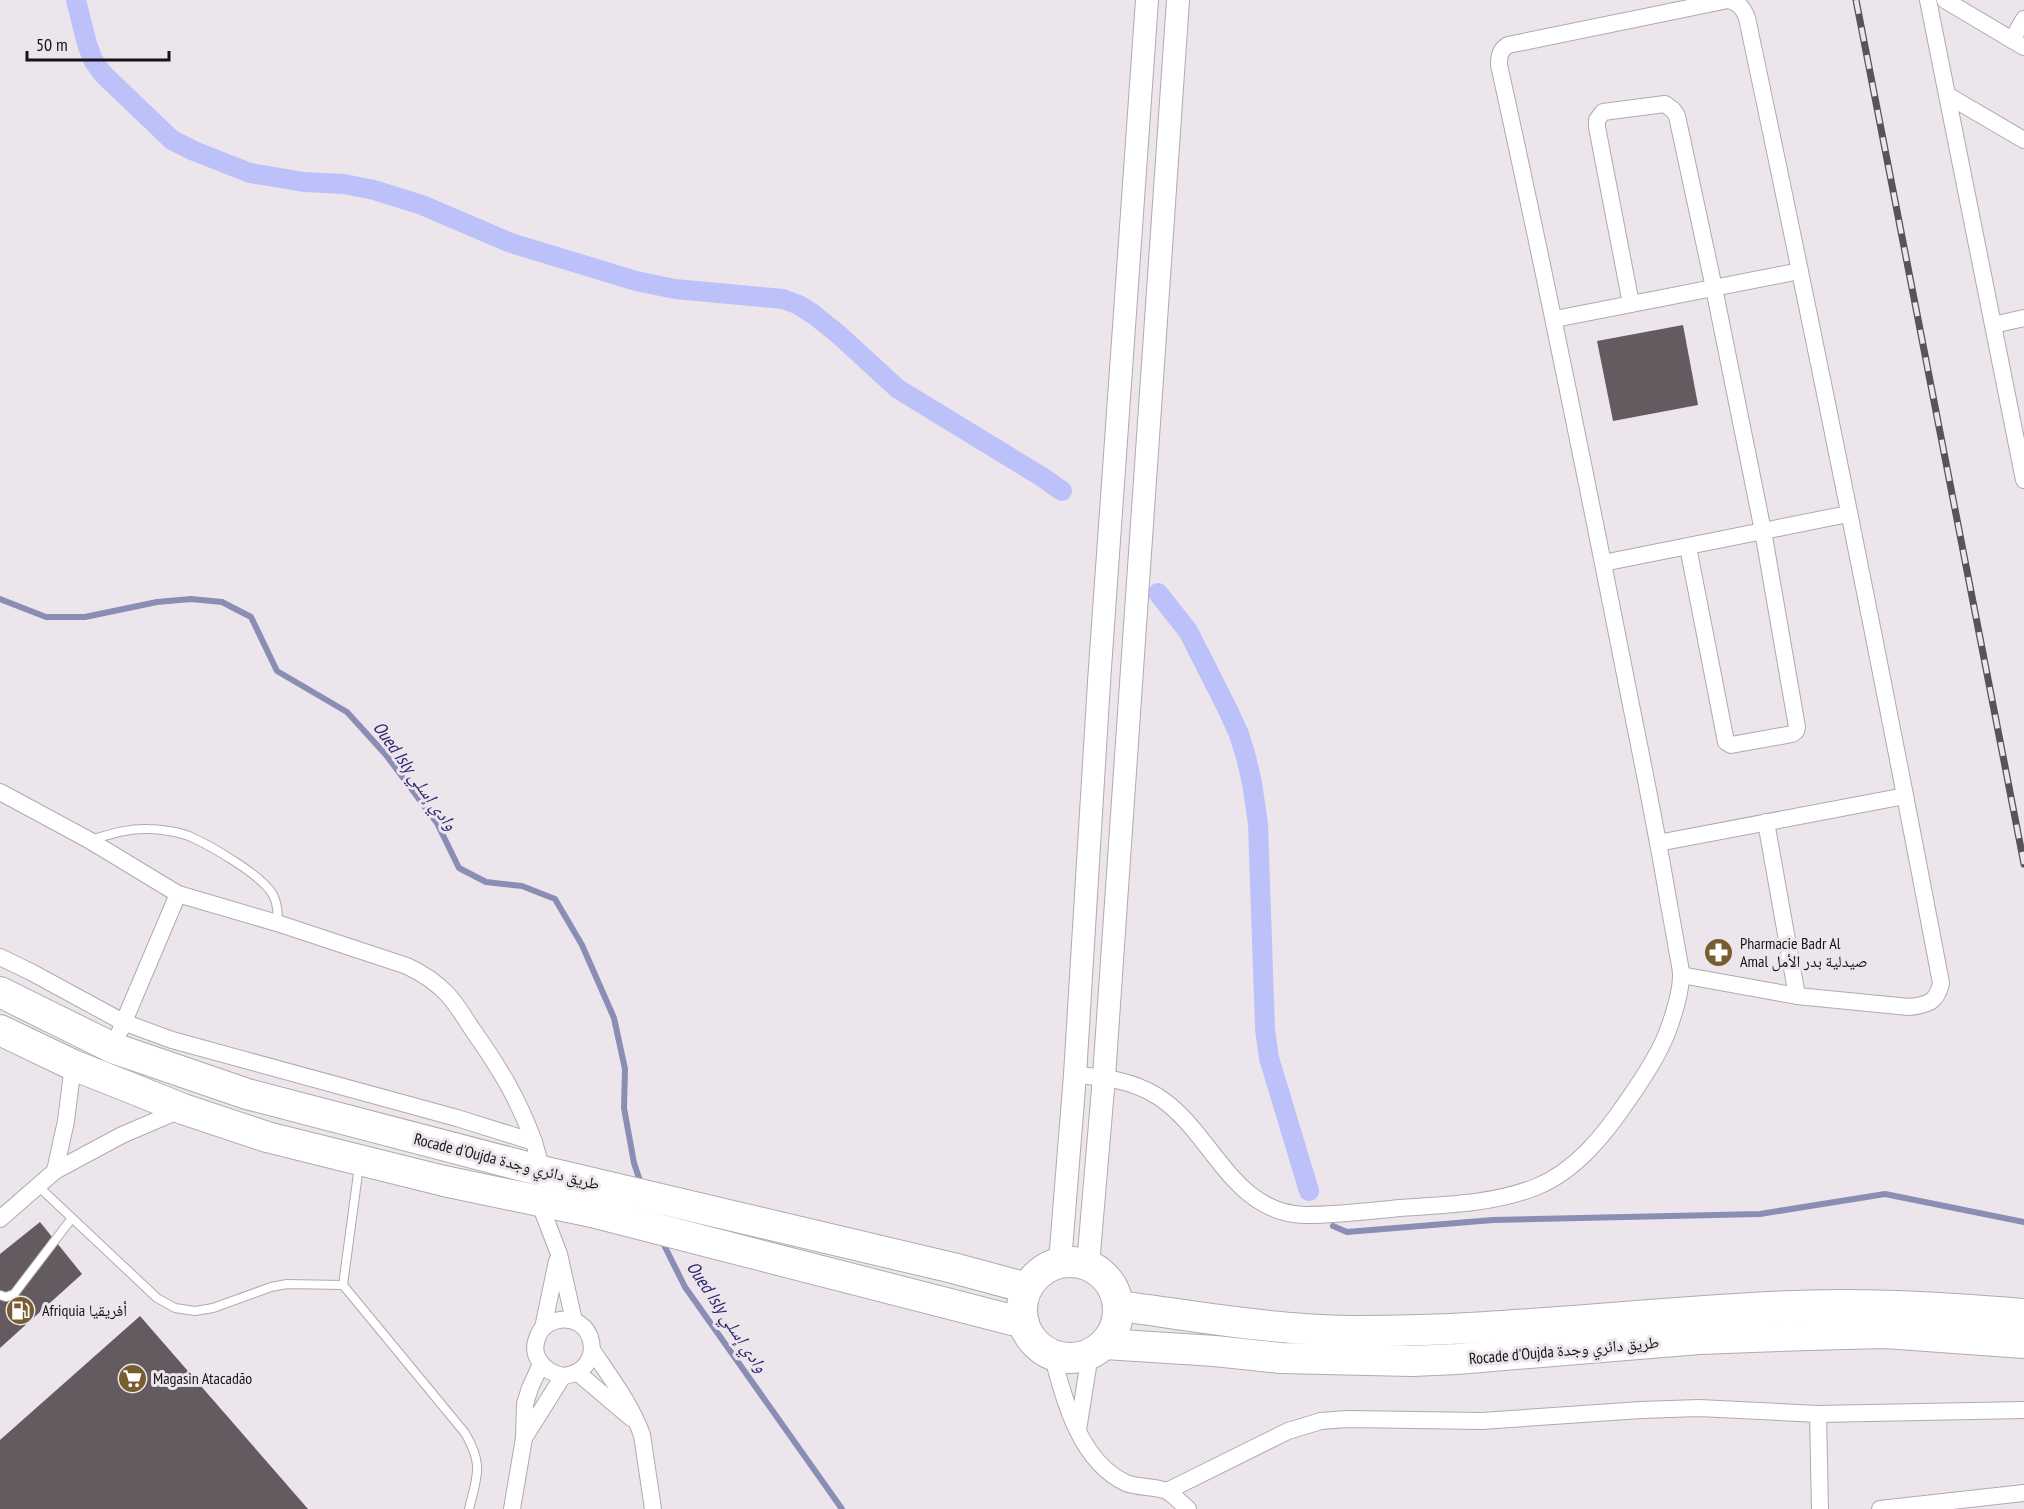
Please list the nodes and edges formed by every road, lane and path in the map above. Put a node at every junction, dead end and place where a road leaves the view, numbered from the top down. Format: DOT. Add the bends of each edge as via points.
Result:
graph roads {
  1 [pos="1147,0"];
  2 [pos="1178,0"];
  3 [pos="1729,0"];
  4 [pos="1928,0"];
  5 [pos="1945,0"];
  6 [pos="2024,19"];
  7 [pos="2018,44"];
  8 [pos="1947,95"];
  9 [pos="2024,140"];
  10 [pos="1800,271"];
  11 [pos="1714,288"];
  12 [pos="1631,304"];
  13 [pos="2024,318"];
  14 [pos="1555,319"];
  15 [pos="1993,325"];
  16 [pos="2024,480"];
  17 [pos="1848,514"];
  18 [pos="1763,531"];
  19 [pos="1688,547"];
  20 [pos="1603,563"];
  21 [pos="0,792"];
  22 [pos="1905,796"];
  23 [pos="1766,822"];
  24 [pos="89,840"];
  25 [pos="1658,843"];
  26 [pos="177,894"];
  27 [pos="277,923"];
  28 [pos="0,957"];
  29 [pos="1681,975"];
  30 [pos="0,992"];
  31 [pos="1797,996"];
  32 [pos="0,1030"];
  33 [pos="118,1035"];
  34 [pos="73,1065"];
  35 [pos="1075,1075"];
  36 [pos="1104,1077"];
  37 [pos="183,1109"];
  38 [pos="534,1142"];
  39 [pos="360,1160"];
  40 [pos="55,1171"];
  41 [pos="542,1171"];
  42 [pos="38,1186"];
  43 [pos="594,1198"];
  44 [pos="539,1202"];
  45 [pos="72,1218"];
  46 [pos="0,1219"];
  47 [pos="558,1254"];
  48 [pos="1075,1263"];
  49 [pos="343,1285"];
  50 [pos="1027,1287"];
  51 [pos="0,1295"];
  52 [pos="1119,1306"];
  53 [pos="2024,1314"];
  54 [pos="574,1321"];
  55 [pos="1024,1323"];
  56 [pos="543,1328"];
  57 [pos="2024,1343"];
  58 [pos="1097,1349"];
  59 [pos="592,1350"];
  60 [pos="1052,1354"];
  61 [pos="541,1364"];
  62 [pos="570,1374"];
  63 [pos="2024,1410"];
  64 [pos="1818,1414"];
  65 [pos="638,1424"];
  66 [pos="1078,1431"];
  67 [pos="524,1438"];
  68 [pos="1167,1491"];
  69 [pos="2024,1493"];
  70 [pos="469,1509"];
  71 [pos="512,1509"];
  72 [pos="653,1509"];
  73 [pos="1188,1509"];
  74 [pos="1820,1509"];
  75 [pos="1880,1509"];
  1 -- 35 [label="main road"];
  2 -- 36 [label="main road"];
  3 -- 10 [label="street" via="1743,8 1747,18"];
  3 -- 14 [label="street" via="1508,45 1501,50 1499,65"];
  4 -- 8 [label="street"];
  5 -- 7 [label="street"];
  6 -- 7 [label="street"];
  8 -- 9 [label="street"];
  8 -- 15 [label="street"];
  10 -- 11 [label="street"];
  10 -- 17 [label="street"];
  11 -- 12 [label="street"];
  11 -- 12 [label="street" via="1677,116 1665,104 1603,112 1597,127"];
  11 -- 18 [label="street"];
  12 -- 14 [label="street"];
  13 -- 15 [label="street"];
  14 -- 20 [label="street"];
  15 -- 16 [label="street"];
  17 -- 18 [label="street"];
  17 -- 22 [label="street"];
  18 -- 19 [label="street"];
  18 -- 19 [label="street" via="1797,727 1792,734 1731,746 1726,742"];
  19 -- 20 [label="street"];
  20 -- 25 [label="street"];
  21 -- 24 [label="street"];
  22 -- 23 [label="street"];
  22 -- 31 [label="street" via="1941,983 1939,994 1921,1006 1910,1007"];
  23 -- 25 [label="street"];
  23 -- 31 [label="street"];
  24 -- 26 [label="street"];
  24 -- 27 [label="lane" via="121,831 149,829 187,835 256,876 273,894"];
  25 -- 29 [label="street"];
  26 -- 27 [label="street"];
  26 -- 33 [label="street"];
  27 -- 38 [label="street" via="407,966 440,988 511,1088"];
  28 -- 33 [label="street" via="31,972"];
  29 -- 31 [label="street"];
  29 -- 36 [label="street" via="1666,1037 1617,1116 1593,1146 1566,1170 1538,1186 1503,1197 1311,1215 1278,1211 1240,1186 1176,1110 1138,1086"];
  30 -- 33 [label="highway, Rocade d'Oujda طريق دائري وجدة"];
  32 -- 34 [label="highway, Rocade d'Oujda طريق دائري وجدة"];
  33 -- 38 [label="street" via="172,1040"];
  33 -- 41 [label="highway, Rocade d'Oujda طريق دائري وجدة" via="247,1094"];
  34 -- 37 [label="highway, Rocade d'Oujda طريق دائري وجدة"];
  34 -- 40 [label="street"];
  35 -- 36 [label="street"];
  35 -- 48 [label="main road"];
  36 -- 48 [label="main road"];
  37 -- 39 [label="highway, Rocade d'Oujda طريق دائري وجدة" via="267,1137"];
  37 -- 40 [label="street" via="122,1135"];
  38 -- 41 [label="street"];
  39 -- 44 [label="highway, Rocade d'Oujda طريق دائري وجدة"];
  39 -- 49 [label="lane"];
  40 -- 42 [label="street"];
  41 -- 43 [label="highway, Rocade d'Oujda طريق دائري وجدة"];
  42 -- 45 [label="lane"];
  42 -- 46 [label="street"];
  43 -- 44 [label="highway, Rocade d'Oujda طريق دائري وجدة"];
  43 -- 50 [label="highway, Rocade d'Oujda طريق دائري وجدة" via="748,1221"];
  43 -- 55 [label="highway, Rocade d'Oujda طريق دائري وجدة" via="740,1249"];
  44 -- 47 [label="street"];
  45 -- 49 [label="lane" via="157,1298 176,1308 213,1308 286,1284"];
  45 -- 51 [label="lane" via="14,1294"];
  47 -- 54 [label="street"];
  47 -- 56 [label="street"];
  48 -- 50 [label="highway" via="1047,1267"];
  48 -- 52 [label="highway" via="1100,1271 1116,1293"];
  49 -- 70 [label="lane" via="472,1444 478,1471"];
  50 -- 55 [label="highway"];
  52 -- 53 [label="highway, Rocade d'Oujda طريق دائري وجدة" via="1292,1329 1350,1331 1841,1305"];
  52 -- 58 [label="highway" via="1113,1333"];
  54 -- 56 [label="street" via="557,1320"];
  54 -- 59 [label="street" via="588,1332"];
  55 -- 60 [label="highway" via="1030,1336"];
  56 -- 61 [label="street" via="535,1346"];
  57 -- 58 [label="highway, Rocade d'Oujda طريق دائري وجدة" via="1885,1333 1797,1335 1412,1361"];
  58 -- 60 [label="highway" via="1071,1358"];
  58 -- 66 [label="street"];
  59 -- 62 [label="street" via="585,1367"];
  59 -- 65 [label="street"];
  60 -- 66 [label="street"];
  61 -- 62 [label="street" via="547,1371"];
  61 -- 67 [label="street" via="525,1404"];
  62 -- 65 [label="street"];
  62 -- 67 [label="street"];
  63 -- 64 [label="street"];
  64 -- 68 [label="street" via="1699,1408 1482,1421 1322,1421 1288,1431"];
  64 -- 74 [label="street"];
  65 -- 72 [label="street"];
  66 -- 68 [label="street" via="1114,1476 1128,1484"];
  67 -- 71 [label="street"];
  68 -- 73 [label="street"];
  69 -- 75 [label="street"];
}
